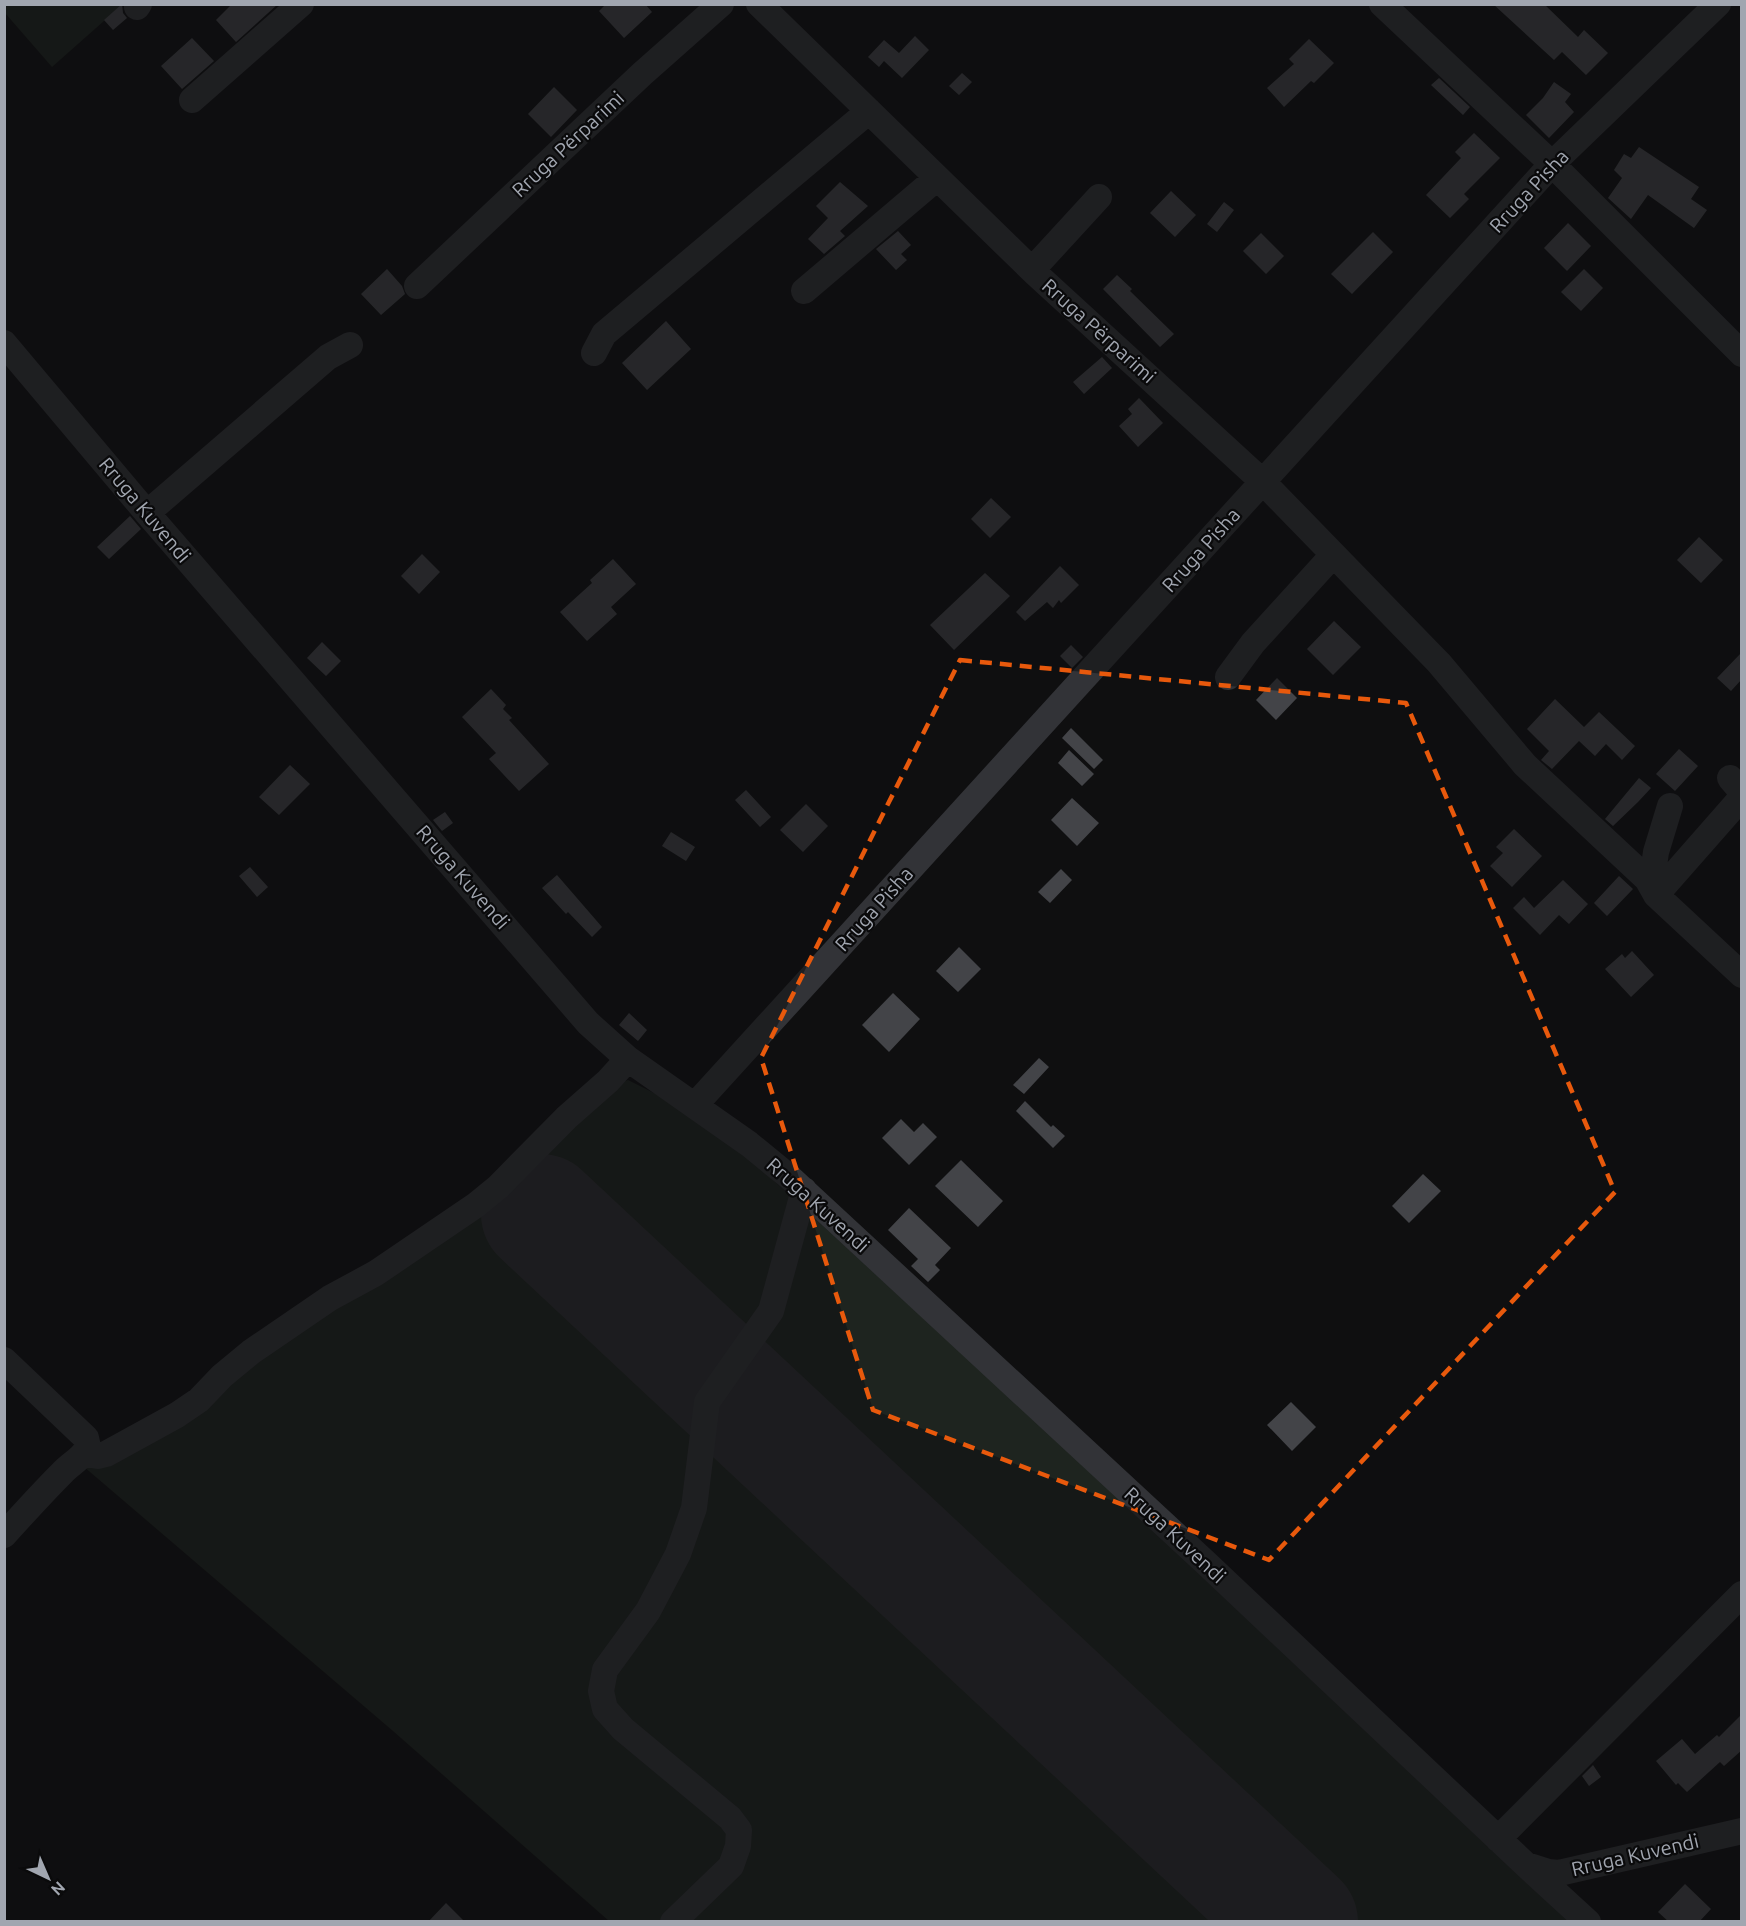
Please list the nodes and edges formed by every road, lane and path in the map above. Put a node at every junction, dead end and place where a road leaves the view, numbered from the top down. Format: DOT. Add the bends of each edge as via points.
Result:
graph roads {
  1 [pos="301,4"];
  2 [pos="721,4"];
  3 [pos="759,4"];
  4 [pos="1382,4"];
  5 [pos="1718,4"];
  6 [pos="192,100"];
  7 [pos="869,111"];
  8 [pos="1552,164"];
  9 [pos="937,178"];
  10 [pos="1099,197"];
  11 [pos="1032,270"];
  12 [pos="417,286"];
  13 [pos="804,291"];
  14 [pos="4,343"];
  15 [pos="350,345"];
  16 [pos="594,353"];
  17 [pos="1742,354"];
  18 [pos="1263,482"];
  19 [pos="147,513"];
  20 [pos="1333,555"];
  21 [pos="1228,676"];
  22 [pos="1738,789"];
  23 [pos="1670,806"];
  24 [pos="1659,891"];
  25 [pos="1742,975"];
  26 [pos="628,1059"];
  27 [pos="695,1105"];
  28 [pos="804,1190"];
  29 [pos="4,1360"];
  30 [pos="85,1454"];
  31 [pos="4,1535"];
  32 [pos="1742,1594"];
  33 [pos="1742,1831"];
  34 [pos="1498,1839"];
  35 [pos="1526,1865"];
  36 [pos="673,1922"];
  37 [pos="1588,1922"];
  1 -- 6 [label="street"];
  2 -- 12 [label="street, Rruga Përparimi"];
  3 -- 7 [label="street, Rruga Përparimi"];
  4 -- 8 [label="street"];
  5 -- 8 [label="street, Rruga Pisha"];
  7 -- 9 [label="street, Rruga Përparimi"];
  7 -- 16 [label="street" via="604,334"];
  8 -- 17 [label="street"];
  8 -- 18 [label="street, Rruga Pisha"];
  9 -- 11 [label="street, Rruga Përparimi"];
  9 -- 13 [label="street"];
  10 -- 11 [label="street"];
  11 -- 18 [label="street, Rruga Përparimi"];
  14 -- 19 [label="street, Rruga Kuvendi"];
  15 -- 19 [label="street" via="328,357"];
  18 -- 20 [label="street, Rruga Përparimi"];
  18 -- 27 [label="street, Rruga Pisha"];
  19 -- 26 [label="street, Rruga Kuvendi" via="588,1023"];
  20 -- 21 [label="street"];
  20 -- 24 [label="street, Rruga Përparimi" via="1439,663 1525,765"];
  22 -- 24 [label="street"];
  23 -- 24 [label="street" via="1653,873"];
  24 -- 25 [label="street, Rruga Përparimi"];
  26 -- 27 [label="street, Rruga Kuvendi"];
  26 -- 30 [label="street" via="476,1205 259,1346 177,1415 106,1454"];
  27 -- 28 [label="street, Rruga Kuvendi"];
  28 -- 34 [label="street, Rruga Kuvendi"];
  28 -- 36 [label="street" via="771,1311 706,1402 694,1508 678,1554 648,1611 605,1670 601,1691 605,1709 623,1729 730,1818 739,1830 731,1866"];
  29 -- 30 [label="street" via="86,1438"];
  30 -- 31 [label="street" via="69,1465"];
  32 -- 34 [label="street"];
  33 -- 35 [label="street, Rruga Kuvendi" via="1559,1873"];
  34 -- 35 [label="street, Rruga Kuvendi"];
  35 -- 37 [label="street"];
}
